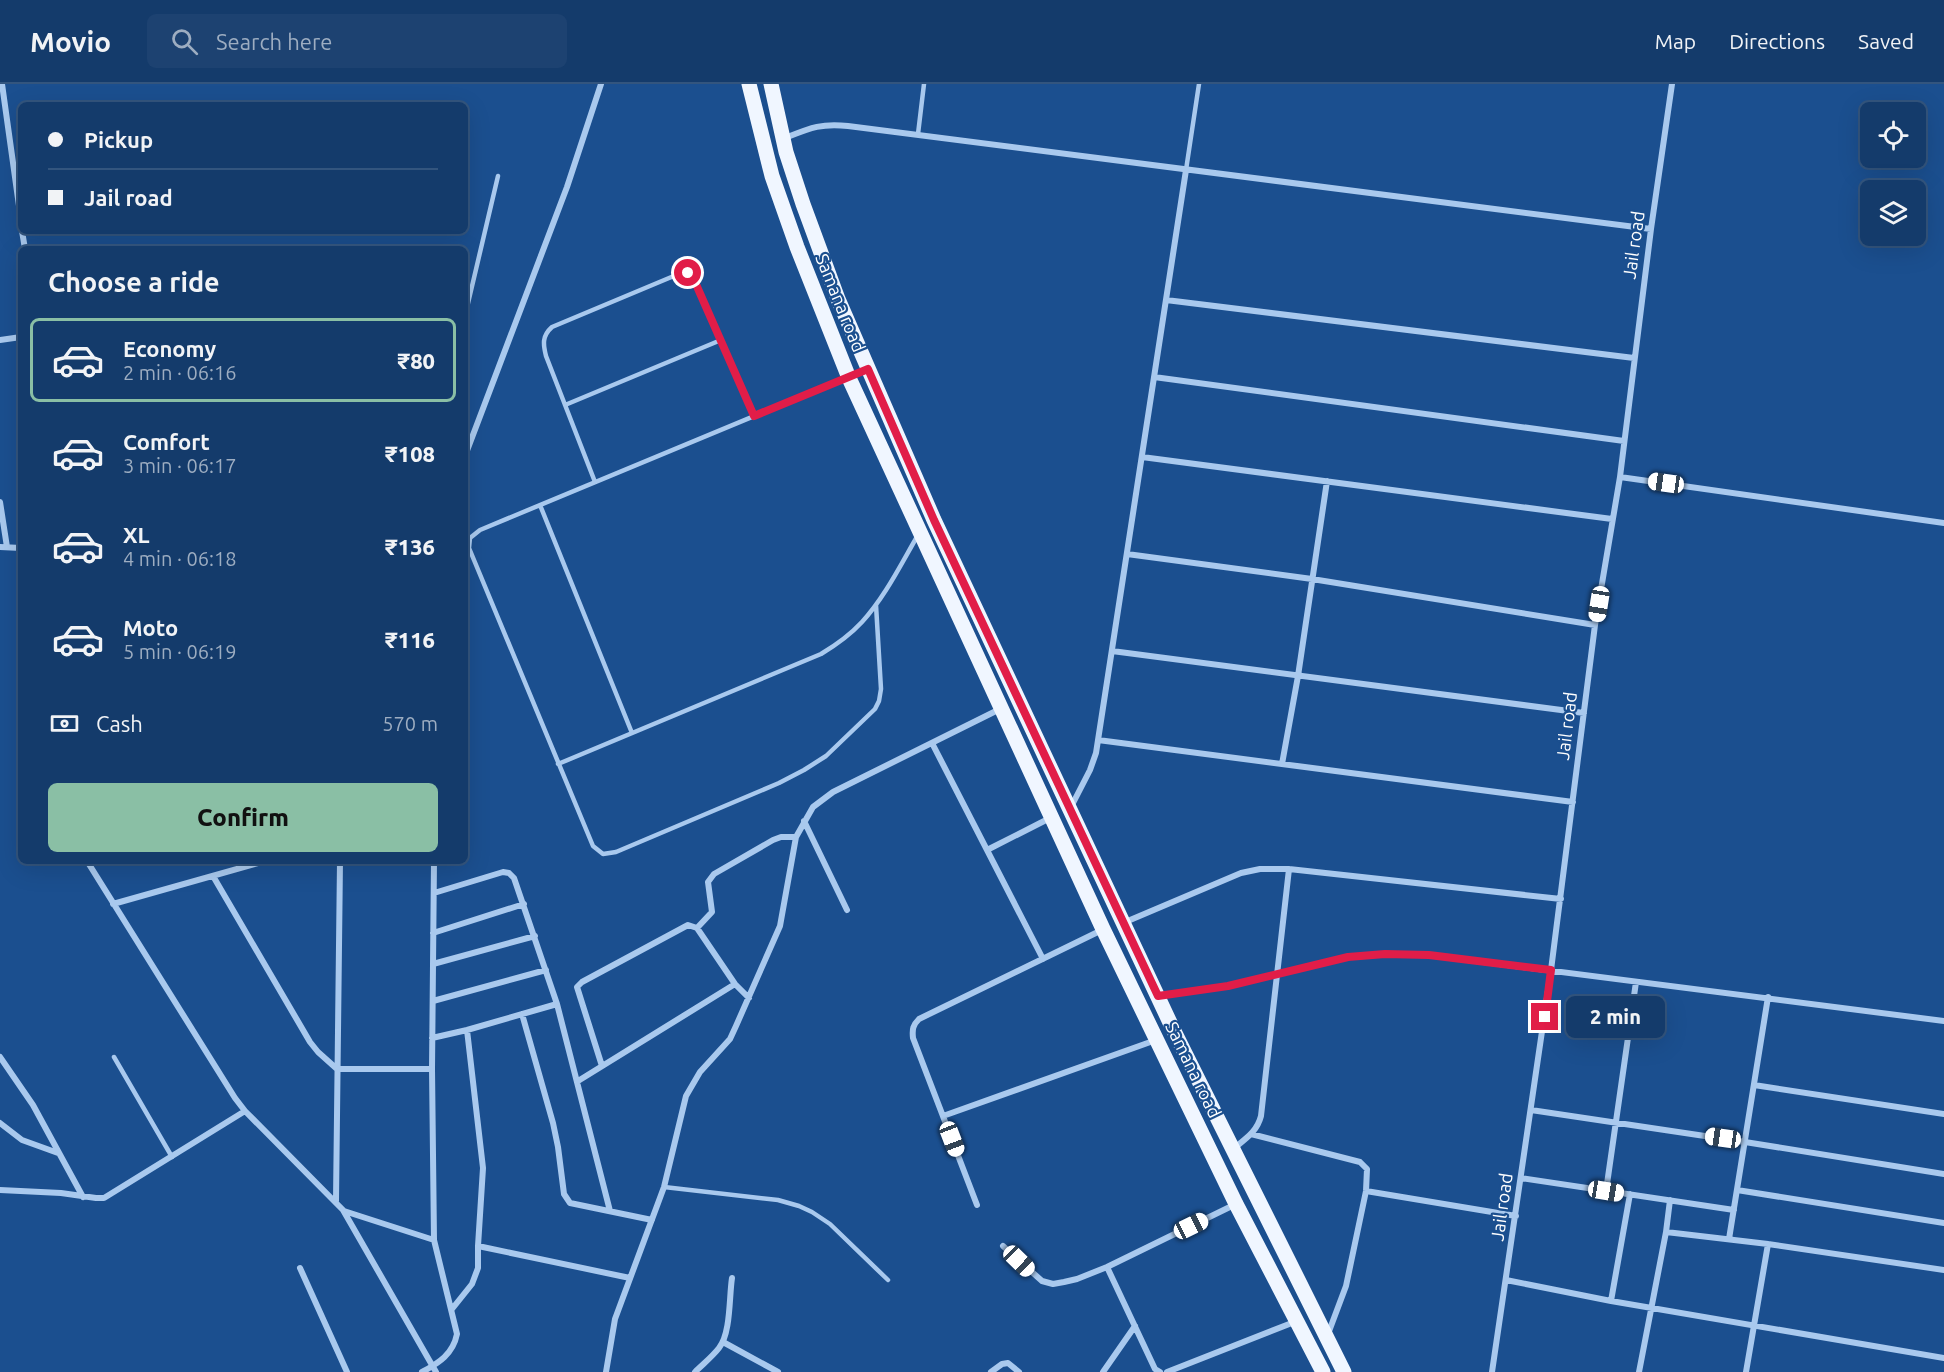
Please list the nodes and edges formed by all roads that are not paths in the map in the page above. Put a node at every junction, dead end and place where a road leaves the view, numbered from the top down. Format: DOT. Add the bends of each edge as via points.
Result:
graph roads {
  1 [pos="2,84"];
  2 [pos="601,84"];
  3 [pos="750,84"];
  4 [pos="771,84"];
  5 [pos="924,84"];
  6 [pos="1199,84"];
  7 [pos="1672,84"];
  8 [pos="3,118"];
  9 [pos="918,134"];
  10 [pos="783,139"];
  11 [pos="1186,170"];
  12 [pos="498,176"];
  13 [pos="18,203"];
  14 [pos="1651,229"];
  15 [pos="1166,300"];
  16 [pos="468,303"];
  17 [pos="18,337"];
  18 [pos="0,340"];
  19 [pos="721,340"];
  20 [pos="1634,358"];
  21 [pos="868,369"];
  22 [pos="1154,377"];
  23 [pos="849,378"];
  24 [pos="565,405"];
  25 [pos="754,416"];
  26 [pos="1624,441"];
  27 [pos="468,448"];
  28 [pos="1142,457"];
  29 [pos="1620,477"];
  30 [pos="1327,481"];
  31 [pos="595,482"];
  32 [pos="0,502"];
  33 [pos="540,505"];
  34 [pos="1612,519"];
  35 [pos="1944,523"];
  36 [pos="919,532"];
  37 [pos="3,547"];
  38 [pos="18,548"];
  39 [pos="1127,554"];
  40 [pos="1312,579"];
  41 [pos="876,605"];
  42 [pos="1595,625"];
  43 [pos="1112,651"];
  44 [pos="1298,676"];
  45 [pos="1000,709"];
  46 [pos="1584,713"];
  47 [pos="632,733"];
  48 [pos="1098,740"];
  49 [pos="932,743"];
  50 [pos="558,764"];
  51 [pos="1282,764"];
  52 [pos="1573,802"];
  53 [pos="1070,808"];
  54 [pos="1051,818"];
  55 [pos="804,821"];
  56 [pos="796,837"];
  57 [pos="987,850"];
  58 [pos="89,864"];
  59 [pos="255,864"];
  60 [pos="340,864"];
  61 [pos="434,864"];
  62 [pos="1289,869"];
  63 [pos="213,876"];
  64 [pos="434,893"];
  65 [pos="1561,899"];
  66 [pos="113,904"];
  67 [pos="524,904"];
  68 [pos="847,910"];
  69 [pos="1124,922"];
  70 [pos="697,928"];
  71 [pos="1103,929"];
  72 [pos="433,933"];
  73 [pos="535,936"];
  74 [pos="1043,959"];
  75 [pos="433,964"];
  76 [pos="546,970"];
  77 [pos="1551,970"];
  78 [pos="1277,975"];
  79 [pos="1636,982"];
  80 [pos="735,984"];
  81 [pos="1158,996"];
  82 [pos="1768,997"];
  83 [pos="749,998"];
  84 [pos="433,1001"];
  85 [pos="557,1004"];
  86 [pos="522,1014"];
  87 [pos="1944,1021"];
  88 [pos="467,1030"];
  89 [pos="432,1038"];
  90 [pos="1157,1040"];
  91 [pos="0,1057"];
  92 [pos="114,1057"];
  93 [pos="602,1066"];
  94 [pos="337,1069"];
  95 [pos="432,1069"];
  96 [pos="578,1081"];
  97 [pos="1754,1085"];
  98 [pos="1531,1110"];
  99 [pos="245,1111"];
  100 [pos="1944,1114"];
  101 [pos="943,1116"];
  102 [pos="1615,1122"];
  103 [pos="0,1123"];
  104 [pos="1251,1134"];
  105 [pos="1745,1142"];
  106 [pos="1233,1149"];
  107 [pos="58,1153"];
  108 [pos="172,1157"];
  109 [pos="1944,1174"];
  110 [pos="1521,1178"];
  111 [pos="664,1187"];
  112 [pos="0,1190"];
  113 [pos="1737,1190"];
  114 [pos="1366,1191"];
  115 [pos="1606,1191"];
  116 [pos="1630,1194"];
  117 [pos="83,1197"];
  118 [pos="1670,1200"];
  119 [pos="336,1201"];
  120 [pos="1236,1204"];
  121 [pos="977,1205"];
  122 [pos="1734,1209"];
  123 [pos="343,1210"];
  124 [pos="610,1211"];
  125 [pos="1516,1216"];
  126 [pos="652,1220"];
  127 [pos="1944,1223"];
  128 [pos="1666,1232"];
  129 [pos="1729,1239"];
  130 [pos="434,1240"];
  131 [pos="1768,1244"];
  132 [pos="478,1246"];
  133 [pos="1003,1246"];
  134 [pos="1107,1267"];
  135 [pos="300,1268"];
  136 [pos="1944,1270"];
  137 [pos="630,1278"];
  138 [pos="732,1278"];
  139 [pos="888,1280"];
  140 [pos="1506,1280"];
  141 [pos="1611,1301"];
  142 [pos="1650,1308"];
  143 [pos="452,1309"];
  144 [pos="1298,1321"];
  145 [pos="1135,1326"];
  146 [pos="1753,1326"];
  147 [pos="1327,1338"];
  148 [pos="723,1341"];
  149 [pos="1944,1358"];
  150 [pos="435,1369"];
  151 [pos="347,1372"];
  152 [pos="422,1372"];
  153 [pos="606,1372"];
  154 [pos="695,1372"];
  155 [pos="778,1372"];
  156 [pos="991,1372"];
  157 [pos="1019,1372"];
  158 [pos="1103,1372"];
  159 [pos="1160,1372"];
  160 [pos="1167,1372"];
  161 [pos="1323,1372"];
  162 [pos="1344,1372"];
  163 [pos="1492,1372"];
  164 [pos="1639,1372"];
  165 [pos="1746,1372"];
  1 -- 8 [label="street"];
  2 -- 27 [label="street" via="567,187"];
  3 -- 23 [label="main road, Samana road" via="772,176"];
  4 -- 10 [label="main road, Samana road"];
  5 -- 9 [label="lane"];
  6 -- 11 [label="lane"];
  7 -- 14 [label="street, Jail road"];
  8 -- 13 [label="street"];
  9 -- 10 [label="street" via="829,124"];
  9 -- 11 [label="street"];
  10 -- 21 [label="main road, Samana road" via="838,299"];
  11 -- 14 [label="street"];
  11 -- 15 [label="street"];
  12 -- 16 [label="lane"];
  14 -- 20 [label="street, Jail road"];
  15 -- 20 [label="street"];
  15 -- 22 [label="street"];
  17 -- 18 [label="street"];
  19 -- 24 [label="lane"];
  19 -- 24 [label="lane" via="695,282 688,273 681,273 552,327 546,333 543,346"];
  19 -- 25 [label="lane"];
  20 -- 26 [label="street, Jail road"];
  21 -- 23 [label="lane"];
  21 -- 53 [label="main road, Samana road" via="934,520"];
  22 -- 26 [label="street"];
  22 -- 28 [label="street"];
  23 -- 25 [label="lane"];
  23 -- 36 [label="main road, Samana road"];
  24 -- 31 [label="lane"];
  25 -- 31 [label="lane"];
  26 -- 29 [label="street, Jail road"];
  28 -- 30 [label="street"];
  28 -- 39 [label="street"];
  29 -- 34 [label="street, Jail road"];
  29 -- 35 [label="street"];
  30 -- 34 [label="street"];
  30 -- 40 [label="street"];
  31 -- 33 [label="lane"];
  32 -- 37 [label="street"];
  33 -- 47 [label="lane"];
  33 -- 50 [label="lane" via="474,533 469,548"];
  34 -- 42 [label="street, Jail road"];
  36 -- 41 [label="lane"];
  36 -- 45 [label="main road, Samana road"];
  37 -- 38 [label="street"];
  39 -- 40 [label="street"];
  39 -- 43 [label="street"];
  40 -- 42 [label="street"];
  40 -- 44 [label="street"];
  41 -- 47 [label="lane" via="850,633 821,654"];
  41 -- 50 [label="lane" via="881,689 875,709 826,756 779,783 616,852 603,854 593,846"];
  42 -- 46 [label="street, Jail road"];
  43 -- 44 [label="street"];
  43 -- 48 [label="street"];
  44 -- 46 [label="street"];
  44 -- 51 [label="street"];
  45 -- 49 [label="street"];
  45 -- 54 [label="main road, Samana road"];
  46 -- 52 [label="street, Jail road"];
  47 -- 50 [label="lane"];
  48 -- 51 [label="street"];
  48 -- 53 [label="street" via="1090,770"];
  49 -- 55 [label="street" via="833,792 813,807"];
  49 -- 57 [label="street"];
  51 -- 52 [label="street"];
  52 -- 65 [label="street, Jail road"];
  53 -- 69 [label="main road, Samana road"];
  54 -- 57 [label="street"];
  54 -- 71 [label="main road, Samana road"];
  55 -- 56 [label="street"];
  55 -- 68 [label="street"];
  56 -- 70 [label="street" via="773,840 714,874 708,882 712,912"];
  56 -- 83 [label="street" via="780,926"];
  57 -- 74 [label="street"];
  58 -- 66 [label="street"];
  59 -- 63 [label="street"];
  60 -- 94 [label="street"];
  61 -- 64 [label="street"];
  62 -- 65 [label="street"];
  62 -- 69 [label="street" via="1241,873"];
  62 -- 78 [label="street"];
  63 -- 66 [label="street"];
  63 -- 94 [label="street" via="310,1042"];
  64 -- 67 [label="street" via="503,872 514,878"];
  64 -- 72 [label="street"];
  65 -- 77 [label="street, Jail road"];
  66 -- 99 [label="street"];
  67 -- 72 [label="street"];
  67 -- 73 [label="street"];
  69 -- 81 [label="main road, Samana road"];
  70 -- 80 [label="street"];
  70 -- 93 [label="street" via="688,925 577,987"];
  71 -- 74 [label="street"];
  71 -- 90 [label="main road, Samana road"];
  72 -- 75 [label="street"];
  73 -- 75 [label="street"];
  73 -- 76 [label="street"];
  74 -- 101 [label="street" via="914,1024 912,1038"];
  75 -- 84 [label="street"];
  76 -- 84 [label="street"];
  76 -- 85 [label="street"];
  77 -- 78 [label="street" via="1429,955 1385,954 1348,957"];
  77 -- 79 [label="street"];
  77 -- 98 [label="street, Jail road"];
  78 -- 81 [label="street"];
  78 -- 104 [label="street" via="1261,1116"];
  79 -- 82 [label="street"];
  79 -- 102 [label="street"];
  80 -- 83 [label="street"];
  80 -- 93 [label="street"];
  81 -- 106 [label="main road, Samana road"];
  82 -- 87 [label="street"];
  82 -- 97 [label="street"];
  83 -- 111 [label="street" via="730,1039 700,1072 686,1096"];
  84 -- 89 [label="street"];
  85 -- 86 [label="street"];
  85 -- 96 [label="street"];
  86 -- 88 [label="street"];
  86 -- 124 [label="street" via="553,1123 564,1194 570,1203"];
  88 -- 89 [label="street"];
  88 -- 132 [label="street" via="483,1168"];
  89 -- 95 [label="street"];
  90 -- 101 [label="street"];
  90 -- 120 [label="main road, Samana road"];
  91 -- 107 [label="street" via="33,1105"];
  92 -- 108 [label="lane"];
  93 -- 96 [label="street"];
  94 -- 95 [label="street"];
  94 -- 119 [label="street"];
  95 -- 130 [label="street"];
  96 -- 124 [label="street"];
  97 -- 100 [label="street"];
  97 -- 105 [label="street"];
  98 -- 102 [label="street"];
  98 -- 110 [label="street, Jail road"];
  99 -- 108 [label="street"];
  99 -- 119 [label="street"];
  101 -- 121 [label="street"];
  102 -- 105 [label="street"];
  102 -- 115 [label="street"];
  103 -- 107 [label="street" via="22,1140"];
  104 -- 106 [label="street"];
  104 -- 114 [label="street" via="1360,1162 1368,1168"];
  105 -- 109 [label="street"];
  105 -- 113 [label="street"];
  106 -- 147 [label="main road, Samana road"];
  107 -- 117 [label="street"];
  108 -- 117 [label="street" via="111,1195"];
  110 -- 115 [label="street"];
  110 -- 125 [label="street, Jail road"];
  111 -- 126 [label="street"];
  111 -- 139 [label="lane" via="778,1200 799,1206 830,1224"];
  112 -- 117 [label="street"];
  113 -- 122 [label="street"];
  113 -- 127 [label="street"];
  114 -- 125 [label="street"];
  114 -- 147 [label="street" via="1346,1286"];
  115 -- 116 [label="street"];
  116 -- 118 [label="street"];
  116 -- 141 [label="street"];
  118 -- 122 [label="street"];
  118 -- 128 [label="street"];
  119 -- 123 [label="street"];
  120 -- 134 [label="street"];
  120 -- 144 [label="main road, Samana road"];
  122 -- 129 [label="street"];
  123 -- 130 [label="street"];
  123 -- 150 [label="street"];
  124 -- 126 [label="street"];
  125 -- 140 [label="street, Jail road"];
  126 -- 137 [label="street"];
  128 -- 129 [label="street"];
  128 -- 142 [label="street"];
  129 -- 131 [label="street"];
  130 -- 143 [label="street"];
  131 -- 136 [label="street"];
  131 -- 146 [label="street"];
  132 -- 137 [label="street"];
  132 -- 143 [label="street" via="476,1276"];
  133 -- 134 [label="street" via="1035,1276 1053,1284"];
  134 -- 145 [label="street"];
  135 -- 151 [label="street"];
  137 -- 153 [label="street" via="615,1319"];
  138 -- 148 [label="street"];
  140 -- 141 [label="street"];
  140 -- 163 [label="street, Jail road"];
  141 -- 142 [label="street"];
  142 -- 146 [label="street"];
  142 -- 164 [label="street"];
  143 -- 150 [label="street" via="456,1343"];
  144 -- 160 [label="street"];
  144 -- 161 [label="main road, Samana road"];
  145 -- 158 [label="street"];
  145 -- 159 [label="street"];
  146 -- 149 [label="street"];
  146 -- 165 [label="street"];
  147 -- 162 [label="main road, Samana road"];
  148 -- 154 [label="street"];
  148 -- 155 [label="street"];
  150 -- 152 [label="street"];
  156 -- 157 [label="street" via="1008,1363"];
}
